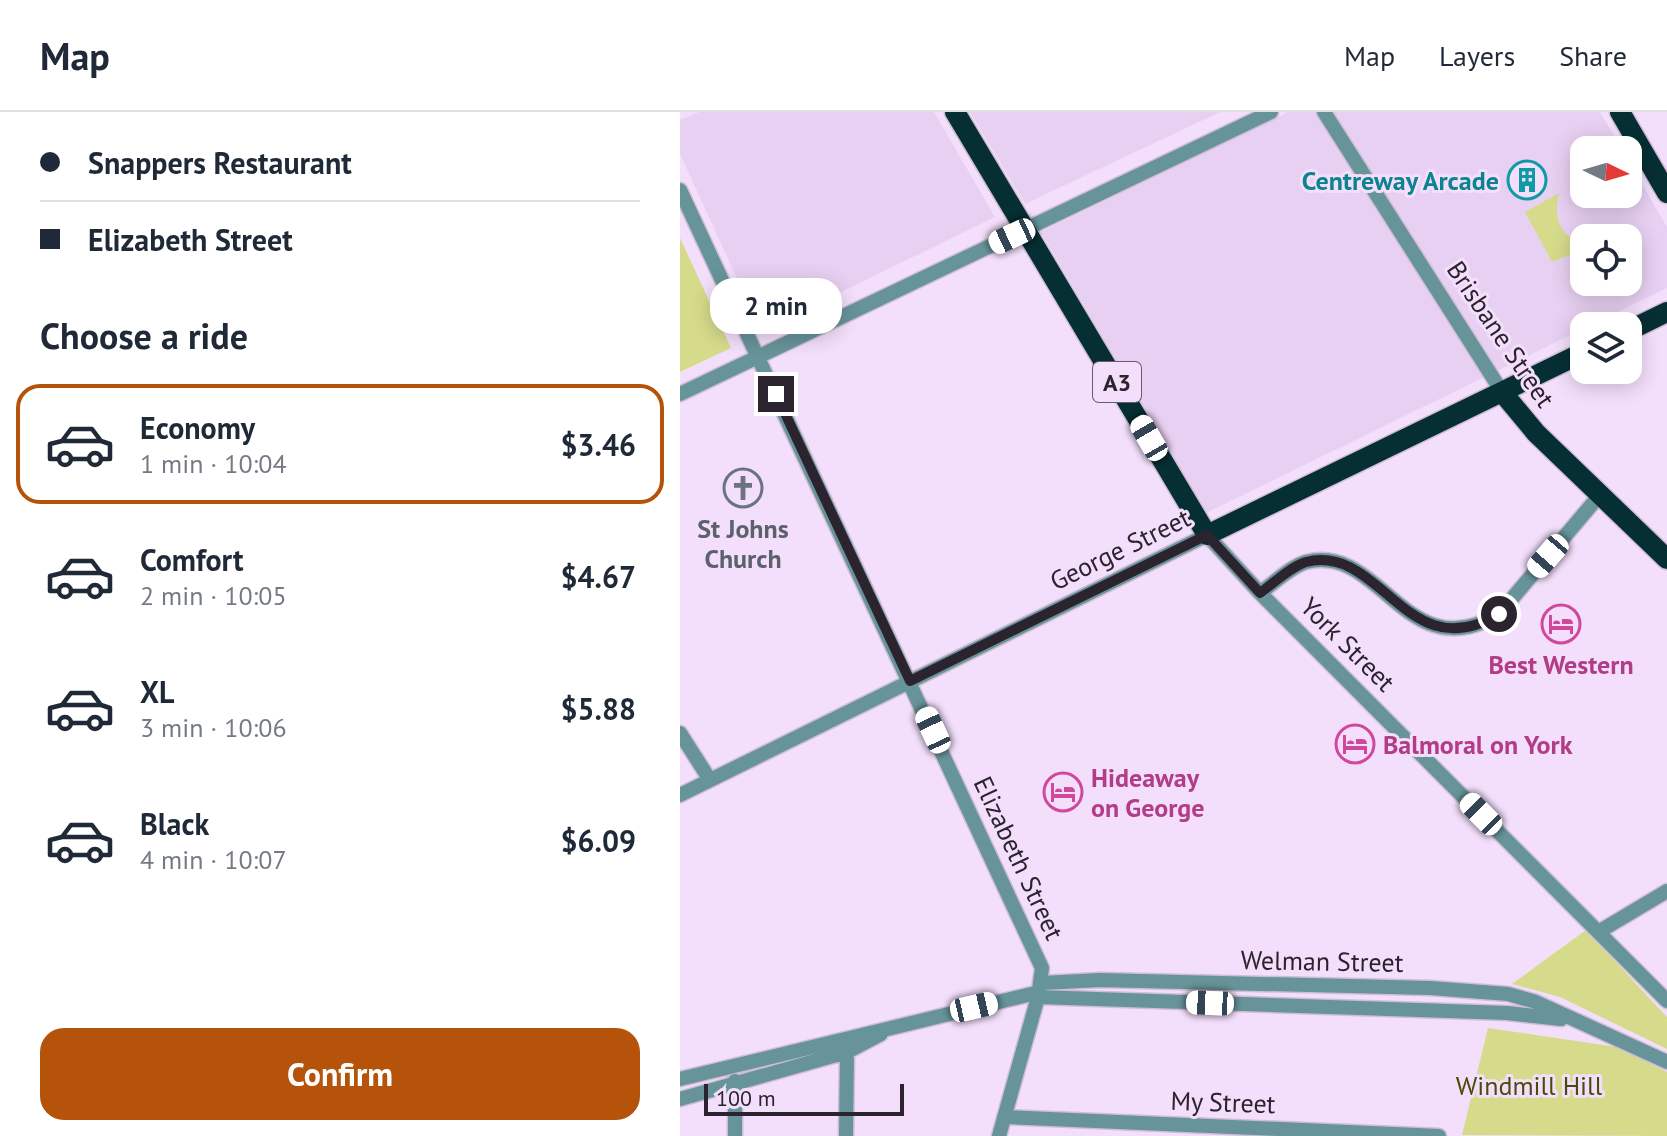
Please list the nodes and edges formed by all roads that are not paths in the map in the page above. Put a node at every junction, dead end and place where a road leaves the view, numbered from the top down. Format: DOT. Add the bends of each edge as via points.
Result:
graph roads {
  1 [pos="955,112"];
  2 [pos="1271,112"];
  3 [pos="1324,112"];
  4 [pos="1620,112"];
  5 [pos="680,190"];
  6 [pos="1667,193"];
  7 [pos="1027,229"];
  8 [pos="1667,312"];
  9 [pos="1642,324"];
  10 [pos="758,356"];
  11 [pos="1570,359"];
  12 [pos="1502,392"];
  13 [pos="680,394"];
  14 [pos="1599,496"];
  15 [pos="1207,535"];
  16 [pos="1667,559"];
  17 [pos="1260,593"];
  18 [pos="910,681"];
  19 [pos="680,733"];
  20 [pos="710,780"];
  21 [pos="680,795"];
  22 [pos="1667,891"];
  23 [pos="1600,931"];
  24 [pos="1040,990"];
  25 [pos="1667,1001"];
  26 [pos="900,1027"];
  27 [pos="1594,1027"];
  28 [pos="847,1052"];
  29 [pos="1667,1062"];
  30 [pos="680,1079"];
  31 [pos="735,1081"];
  32 [pos="680,1099"];
  33 [pos="1004,1117"];
  34 [pos="735,1136"];
  35 [pos="846,1136"];
  36 [pos="999,1136"];
  37 [pos="1439,1136"];
  1 -- 7 [label="highway, York Street / A3"];
  2 -- 7 [label="street"];
  3 -- 12 [label="street, Brisbane Street"];
  4 -- 6 [label="highway"];
  5 -- 10 [label="street, Elizabeth Street"];
  7 -- 10 [label="street"];
  7 -- 15 [label="highway, York Street / A3"];
  8 -- 9 [label="highway"];
  10 -- 13 [label="street"];
  10 -- 18 [label="street, Elizabeth Street"];
  11 -- 12 [label="highway, George Street"];
  12 -- 14 [label="highway, Brisbane Street"];
  12 -- 15 [label="highway, George Street"];
  14 -- 16 [label="highway, Brisbane Street"];
  14 -- 17 [label="street" via="1499,614 1485,623 1462,629 1430,624 1402,609 1369,577 1318,561 1296,567"];
  15 -- 17 [label="street, York Street"];
  15 -- 18 [label="street, George Street"];
  17 -- 23 [label="street, York Street"];
  18 -- 20 [label="street, George Street"];
  18 -- 24 [label="street, Elizabeth Street" via="1025,925 1042,968"];
  19 -- 20 [label="street"];
  20 -- 21 [label="street, George Street"];
  22 -- 23 [label="street"];
  23 -- 25 [label="street, York Street"];
  24 -- 26 [label="street, Welman Street"];
  24 -- 27 [label="street, Welman Street" via="1507,1013"];
  24 -- 27 [label="street, Welman Street" via="1100,980 1491,992 1522,997"];
  24 -- 33 [label="street"];
  26 -- 28 [label="street, Welman Street"];
  26 -- 30 [label="street, Welman Street"];
  27 -- 29 [label="street, Welman Street"];
  28 -- 31 [label="street, Welman Street"];
  28 -- 35 [label="street"];
  31 -- 32 [label="street, Welman Street"];
  31 -- 34 [label="street"];
  33 -- 36 [label="street"];
  33 -- 37 [label="street, My Street"];
}
